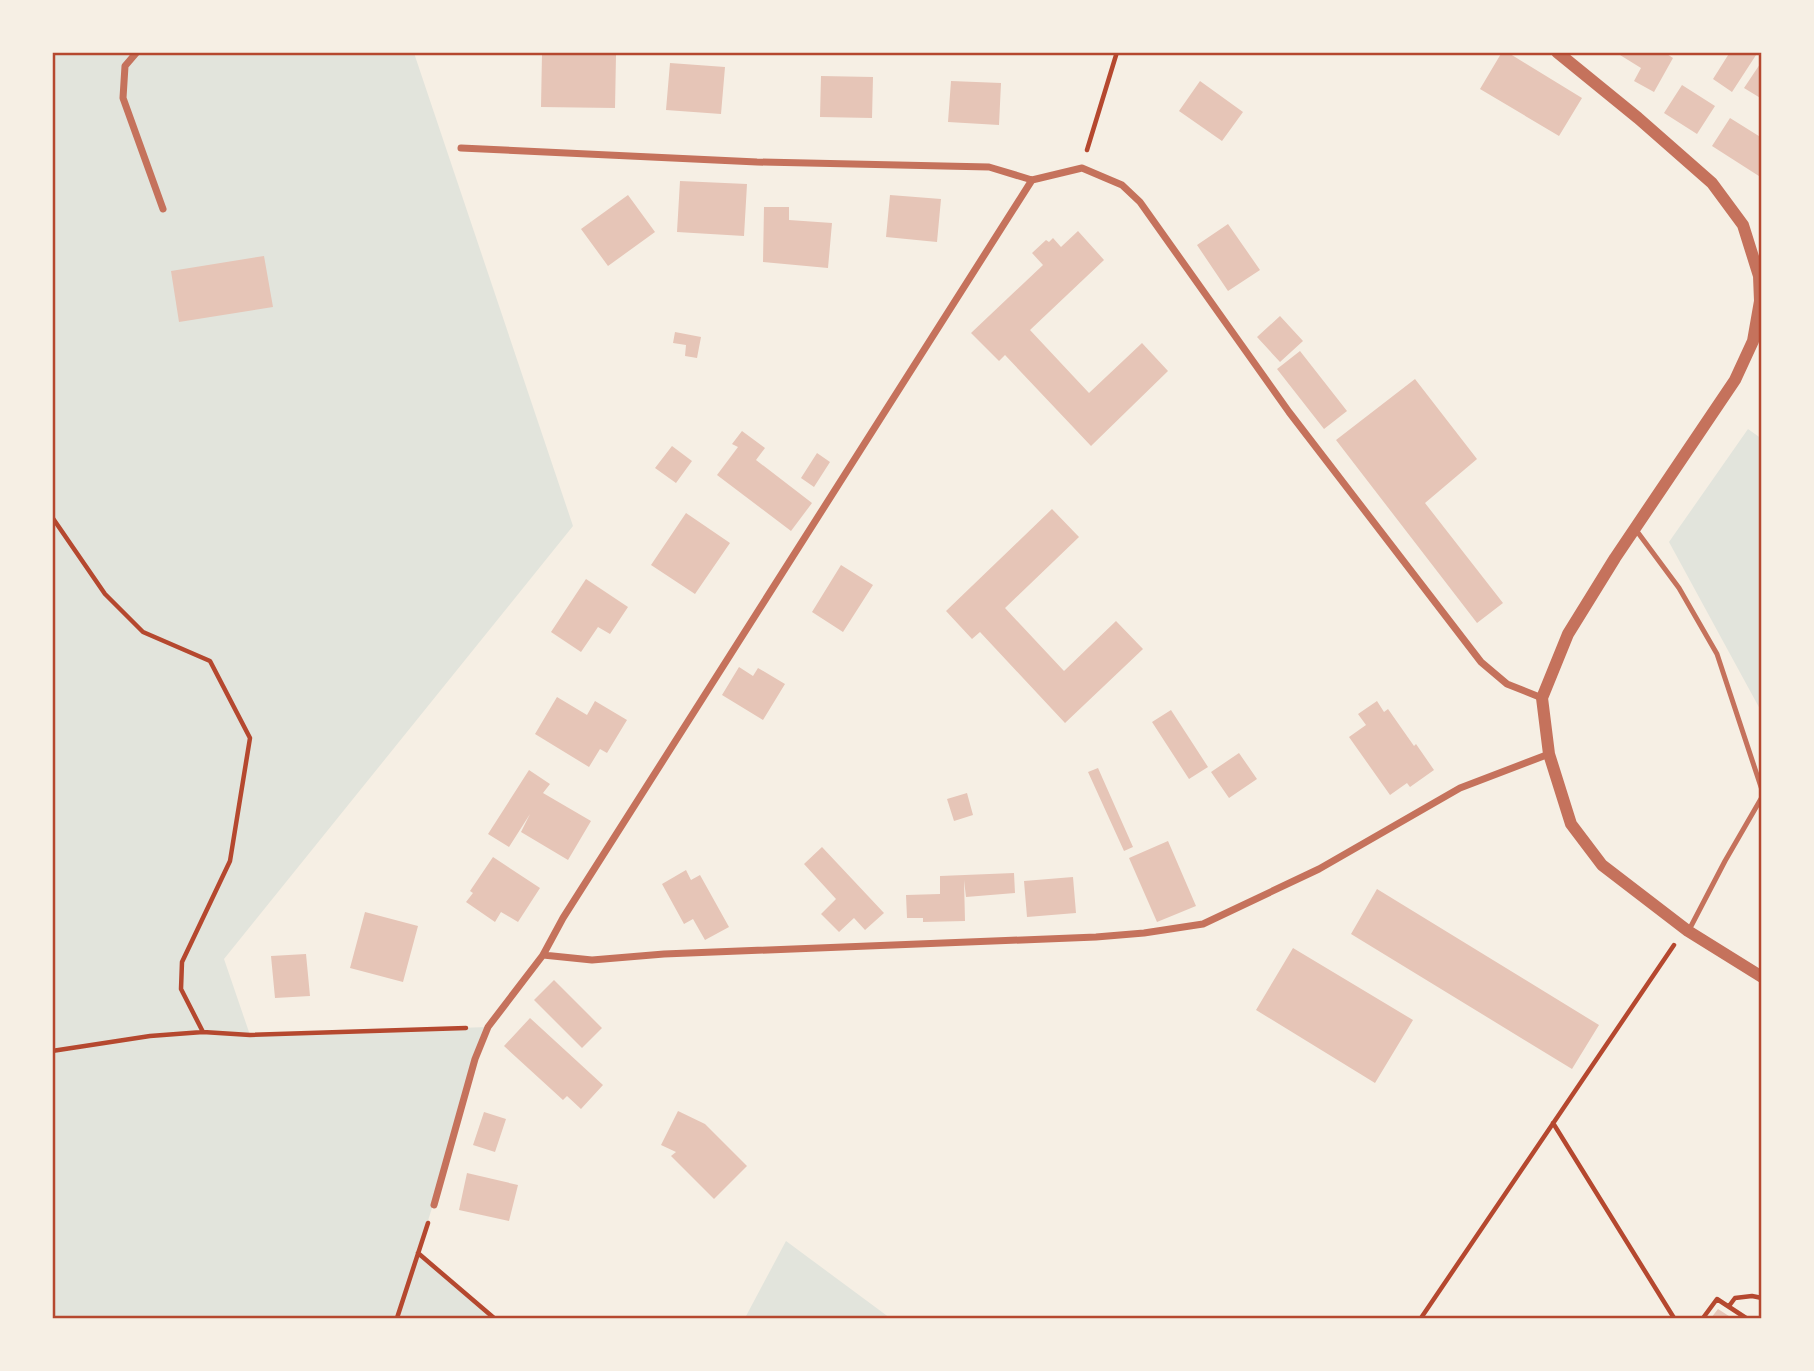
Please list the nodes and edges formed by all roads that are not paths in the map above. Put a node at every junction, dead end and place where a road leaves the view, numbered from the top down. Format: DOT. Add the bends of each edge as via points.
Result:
graph roads {
  1 [pos="137,52"];
  2 [pos="1556,52"];
  3 [pos="460,148"];
  4 [pos="1032,180"];
  5 [pos="163,209"];
  6 [pos="1635,529"];
  7 [pos="1542,698"];
  8 [pos="1549,754"];
  9 [pos="1762,790"];
  10 [pos="1762,797"];
  11 [pos="1688,930"];
  12 [pos="543,955"];
  13 [pos="1762,977"];
  14 [pos="433,1205"];
  1 -- 5 [label="street" via="125,66 123,98"];
  2 -- 6 [label="street" via="1712,183 1743,225 1759,276 1753,341 1735,380"];
  3 -- 4 [label="street" via="989,167"];
  4 -- 7 [label="street" via="1082,168 1122,185 1140,202 1289,412 1481,662 1507,684"];
  4 -- 12 [label="street"];
  6 -- 7 [label="street" via="1568,634"];
  6 -- 9 [label="lane" via="1679,588 1717,654"];
  7 -- 8 [label="street"];
  8 -- 11 [label="street" via="1571,824 1602,865"];
  8 -- 12 [label="street" via="1460,788 1319,869 1203,924 1096,937 593,960"];
  10 -- 11 [label="lane"];
  11 -- 13 [label="street"];
  12 -- 14 [label="street" via="488,1027"];
}
